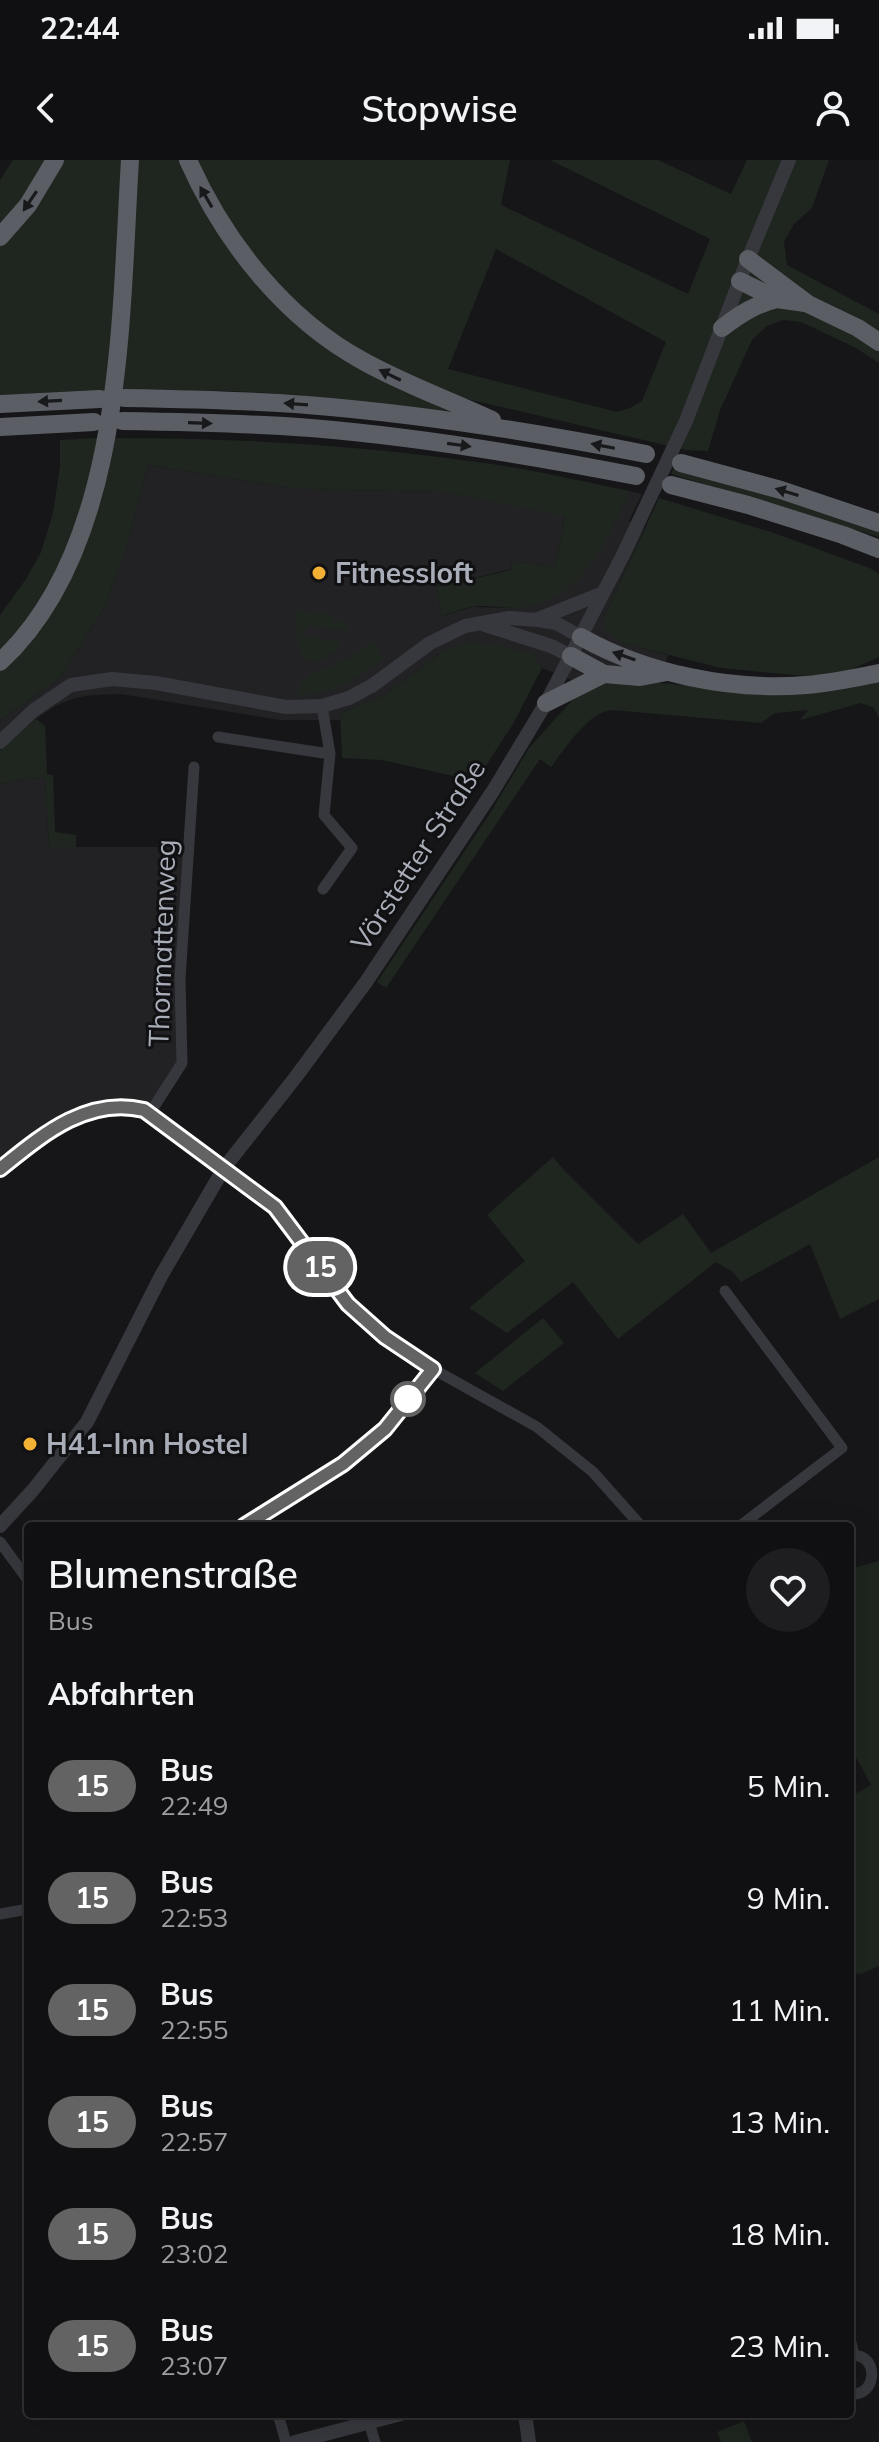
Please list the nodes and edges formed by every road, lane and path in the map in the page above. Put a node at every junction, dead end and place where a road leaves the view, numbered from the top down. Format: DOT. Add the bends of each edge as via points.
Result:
graph roads {
  1 [pos="55,160"];
  2 [pos="130,160"];
  3 [pos="188,160"];
  4 [pos="789,160"];
  5 [pos="0,237"];
  6 [pos="748,259"];
  7 [pos="740,281"];
  8 [pos="777,299"];
  9 [pos="808,304"];
  10 [pos="722,328"];
  11 [pos="879,342"];
  12 [pos="124,398"];
  13 [pos="100,399"];
  14 [pos="0,404"];
  15 [pos="122,421"];
  16 [pos="94,422"];
  17 [pos="0,427"];
  18 [pos="512,429"];
  19 [pos="646,454"];
  20 [pos="681,463"];
  21 [pos="636,476"];
  22 [pos="671,485"];
  23 [pos="873,519"];
  24 [pos="875,552"];
  25 [pos="603,593"];
  26 [pos="538,620"];
  27 [pos="481,624"];
  28 [pos="581,637"];
  29 [pos="571,656"];
  30 [pos="0,662"];
  31 [pos="875,671"];
  32 [pos="669,672"];
  33 [pos="604,674"];
  34 [pos="546,703"];
  35 [pos="322,706"];
  36 [pos="218,737"];
  37 [pos="0,742"];
  38 [pos="330,754"];
  39 [pos="194,767"];
  40 [pos="323,889"];
  41 [pos="150,1113"];
  42 [pos="224,1168"];
  43 [pos="0,1169"];
  44 [pos="725,1291"];
  45 [pos="433,1369"];
  46 [pos="250,1522"];
  47 [pos="637,1522"];
  48 [pos="745,1522"];
  49 [pos="0,1526"];
  50 [pos="0,1542"];
  51 [pos="24,1575"];
  52 [pos="24,1910"];
  53 [pos="0,1914"];
  54 [pos="854,2355"];
  55 [pos="877,2380"];
  56 [pos="854,2394"];
  57 [pos="279,2418"];
  58 [pos="387,2418"];
  59 [pos="526,2418"];
  60 [pos="369,2423"];
  61 [pos="286,2442"];
  62 [pos="295,2442"];
  63 [pos="375,2442"];
  64 [pos="529,2442"];
  1 -- 5 [label="highway, one-way" via="28,205"];
  2 -- 30 [label="highway" via="119,338 94,489 60,582"];
  18 -- 3 [label="highway, one-way" via="361,360 292,310 226,232"];
  4 -- 6 [label="street, Vörstetter Straße"];
  6 -- 7 [label="street, Vörstetter Straße"];
  6 -- 9 [label="highway"];
  7 -- 8 [label="highway"];
  7 -- 10 [label="street, Vörstetter Straße"];
  8 -- 9 [label="highway"];
  8 -- 10 [label="highway" via="760,303"];
  9 -- 11 [label="highway"];
  10 -- 25 [label="street, Vörstetter Straße" via="686,421"];
  18 -- 12 [label="highway, one-way" via="306,405"];
  13 -- 14 [label="highway, one-way"];
  15 -- 21 [label="highway, one-way" via="372,435"];
  16 -- 17 [label="highway"];
  19 -- 18 [label="highway, one-way"];
  23 -- 20 [label="highway, one-way"];
  22 -- 24 [label="highway" via="816,526"];
  25 -- 26 [label="street"];
  25 -- 28 [label="street, Vörstetter Straße"];
  26 -- 27 [label="street" via="509,618"];
  26 -- 28 [label="street"];
  27 -- 29 [label="street"];
  27 -- 35 [label="street" via="451,632 373,685"];
  28 -- 29 [label="street, Vörstetter Straße"];
  32 -- 28 [label="highway, one-way"];
  29 -- 33 [label="highway"];
  29 -- 34 [label="street, Vörstetter Straße"];
  31 -- 32 [label="highway" via="808,685 760,685"];
  32 -- 33 [label="highway" via="640,677"];
  33 -- 34 [label="highway"];
  34 -- 42 [label="street, Vörstetter Straße" via="366,982"];
  35 -- 37 [label="street" via="286,707 112,679 71,685"];
  35 -- 38 [label="street"];
  36 -- 38 [label="street"];
  38 -- 40 [label="street" via="324,815 352,848"];
  39 -- 41 [label="street, Thormattenweg" via="180,979 182,1063"];
  41 -- 42 [label="street"];
  41 -- 43 [label="street" via="135,1107 90,1111 60,1124"];
  42 -- 45 [label="street" via="275,1207 348,1304"];
  42 -- 49 [label="street, Vörstetter Straße" via="161,1276 87,1422"];
  44 -- 48 [label="street" via="842,1448"];
  45 -- 46 [label="street" via="385,1429 343,1464"];
  45 -- 47 [label="street" via="537,1427 593,1472"];
  50 -- 51 [label="street"];
  52 -- 53 [label="street"];
  54 -- 55 [label="street" via="871,2362"];
  55 -- 56 [label="street" via="862,2394"];
  57 -- 61 [label="street"];
  58 -- 60 [label="street"];
  59 -- 64 [label="street"];
  60 -- 62 [label="street"];
  60 -- 63 [label="street"];
}
